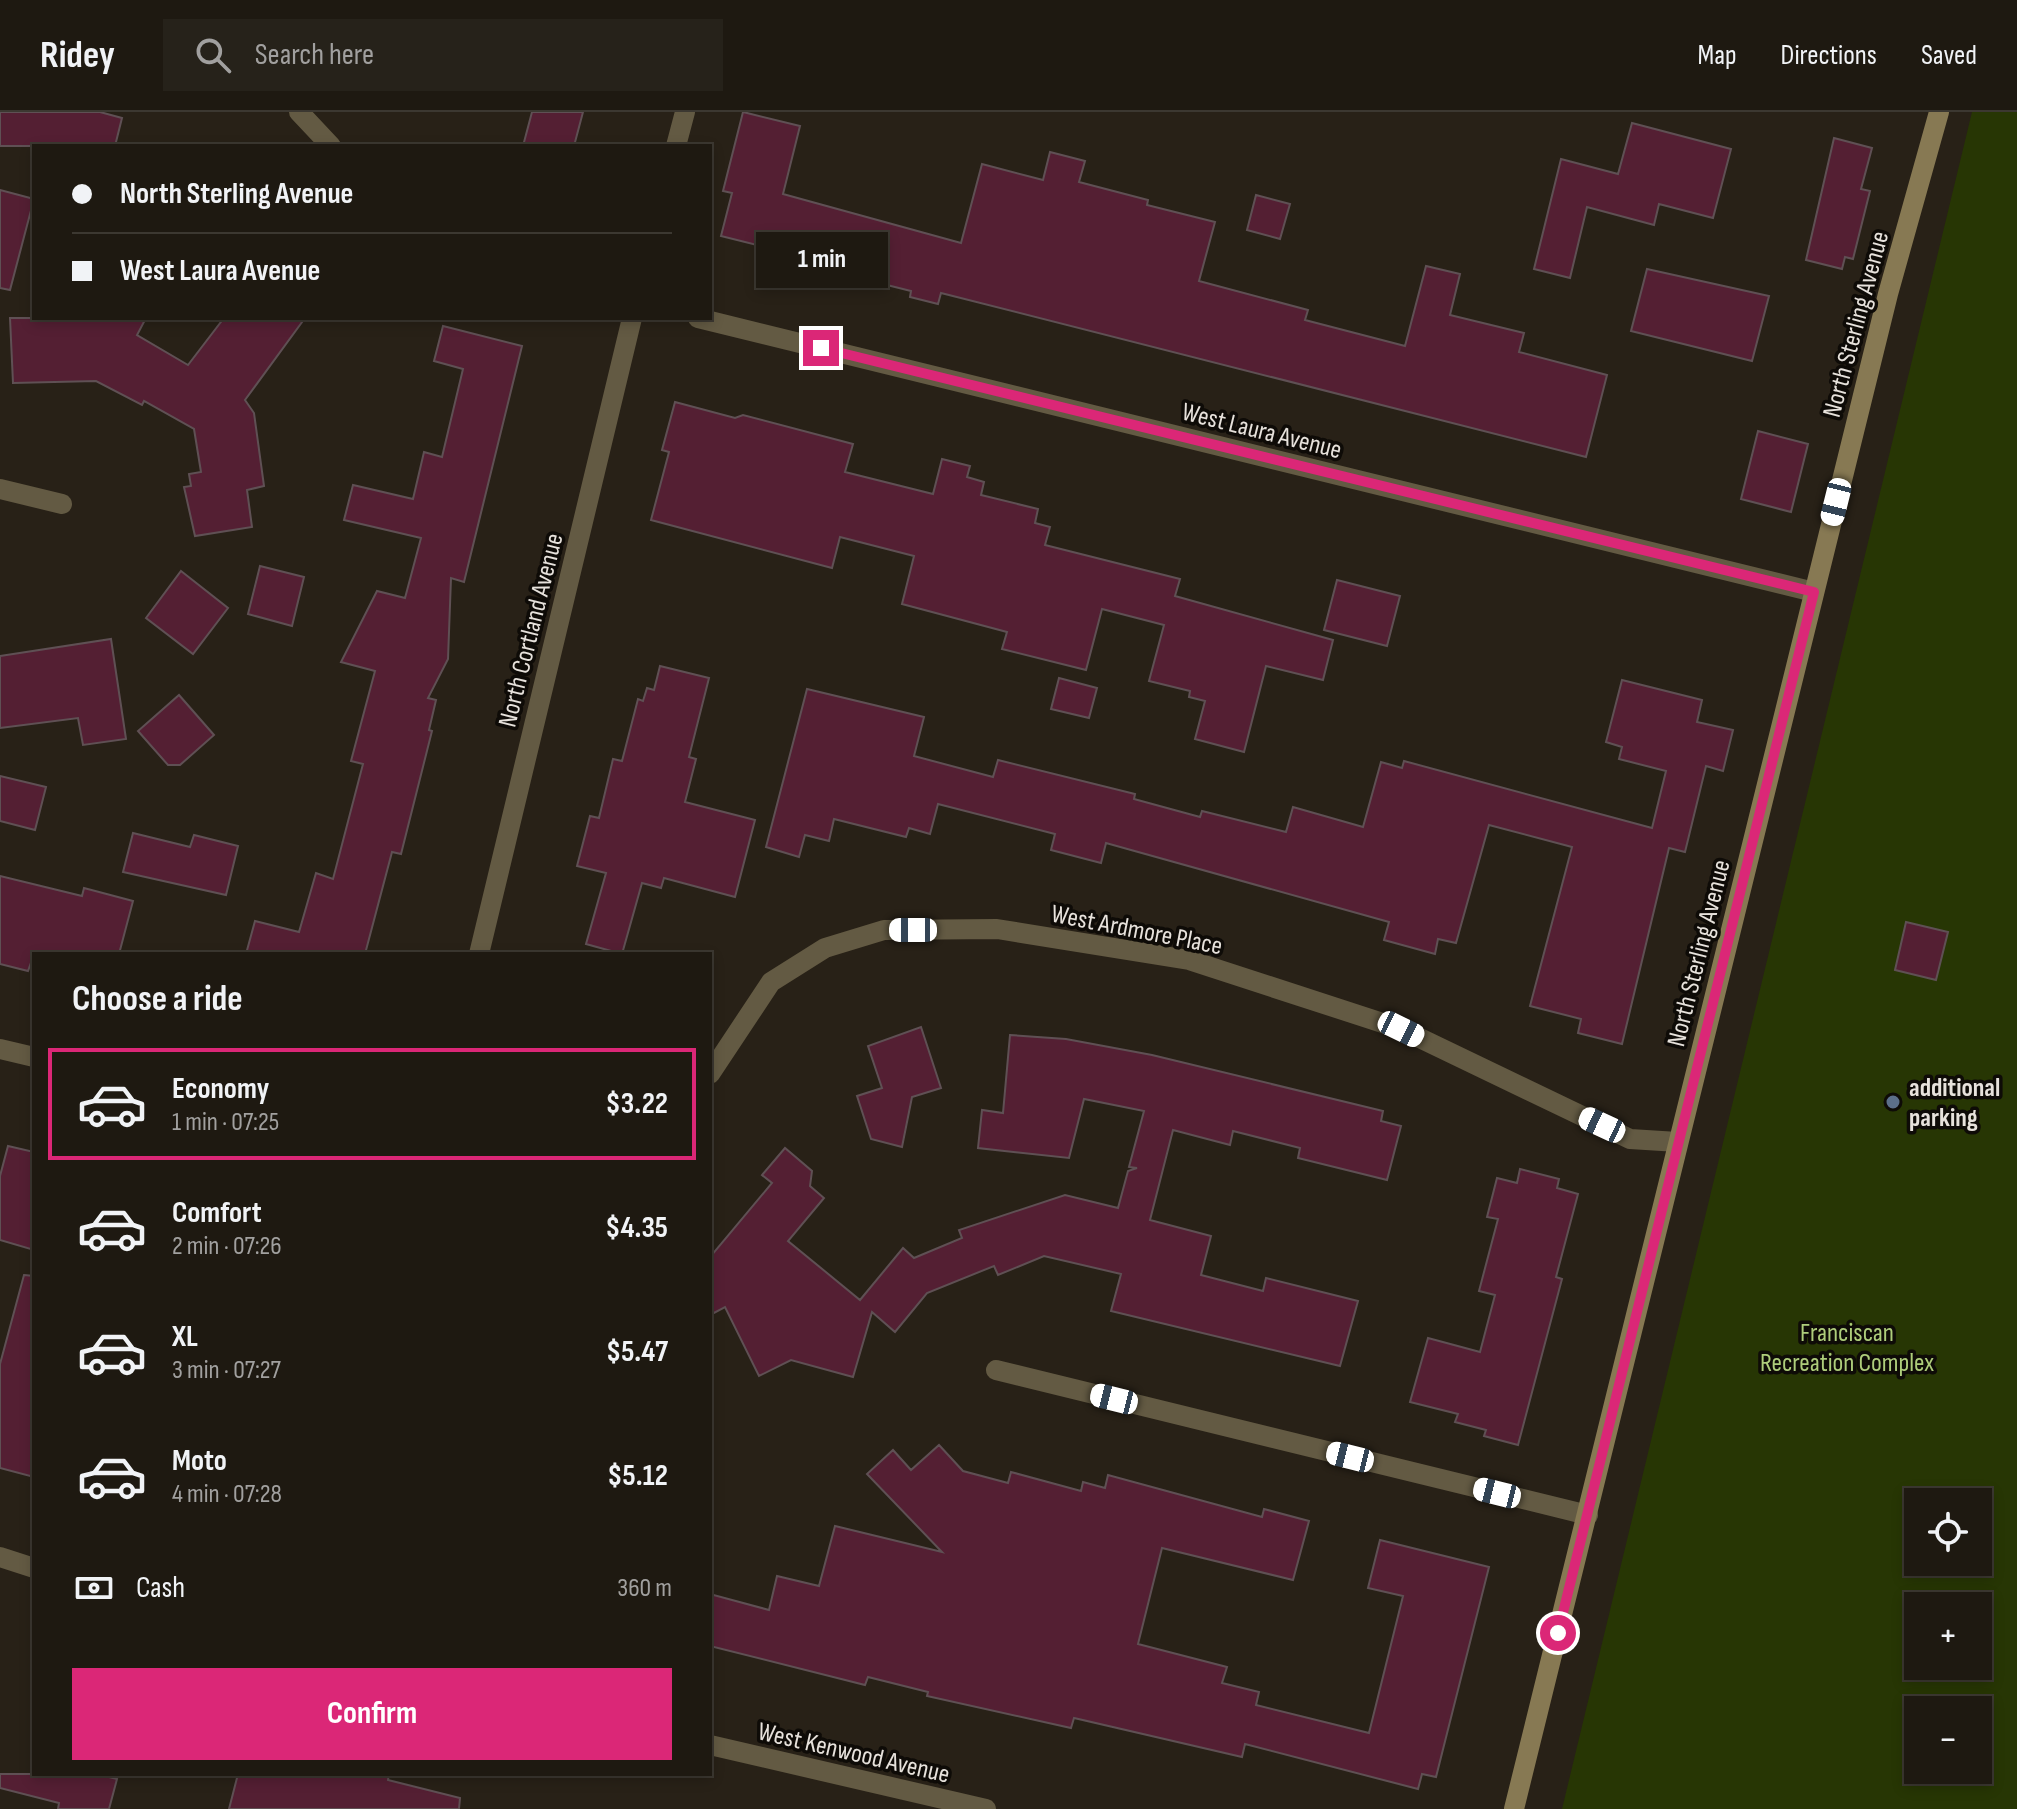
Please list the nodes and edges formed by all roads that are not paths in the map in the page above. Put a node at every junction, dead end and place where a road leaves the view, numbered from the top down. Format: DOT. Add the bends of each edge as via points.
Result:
graph roads {
  1 [pos="299,112"];
  2 [pos="685,112"];
  3 [pos="1939,112"];
  4 [pos="329,144"];
  5 [pos="677,144"];
  6 [pos="632,320"];
  7 [pos="706,320"];
  8 [pos="0,489"];
  9 [pos="62,504"];
  10 [pos="1814,592"];
  11 [pos="479,952"];
  12 [pos="0,1049"];
  13 [pos="32,1057"];
  14 [pos="712,1071"];
  15 [pos="1678,1142"];
  16 [pos="996,1370"];
  17 [pos="1588,1515"];
  18 [pos="0,1557"];
  19 [pos="32,1567"];
  20 [pos="712,1745"];
  21 [pos="986,1809"];
  22 [pos="1514,1809"];
  1 -- 4 [label="street"];
  2 -- 5 [label="street"];
  3 -- 10 [label="street, North Sterling Avenue"];
  6 -- 11 [label="street, North Cortland Avenue"];
  7 -- 10 [label="street, West Laura Avenue"];
  8 -- 9 [label="street"];
  10 -- 15 [label="street, North Sterling Avenue"];
  12 -- 13 [label="street"];
  14 -- 15 [label="street, West Ardmore Place" via="771,982 825,948 884,930 997,929 1189,960 1401,1029 1630,1139"];
  15 -- 17 [label="street, North Sterling Avenue"];
  16 -- 17 [label="street"];
  17 -- 22 [label="street, North Sterling Avenue"];
  18 -- 19 [label="street"];
  20 -- 21 [label="street, West Kenwood Avenue"];
}
